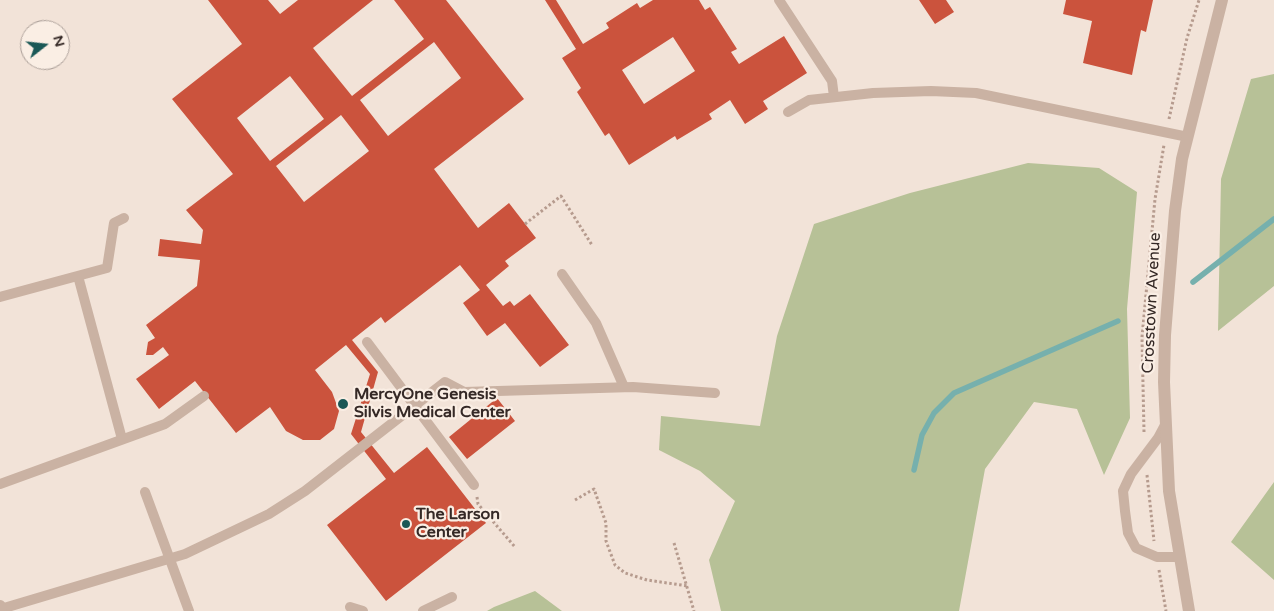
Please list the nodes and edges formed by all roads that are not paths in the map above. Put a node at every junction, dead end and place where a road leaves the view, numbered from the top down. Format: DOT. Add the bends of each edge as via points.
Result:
graph roads {
  1 [pos="779,0"];
  2 [pos="1222,0"];
  3 [pos="834,97"];
  4 [pos="788,112"];
  5 [pos="1188,137"];
  6 [pos="124,218"];
  7 [pos="562,274"];
  8 [pos="78,276"];
  9 [pos="0,297"];
  10 [pos="367,342"];
  11 [pos="624,387"];
  12 [pos="715,393"];
  13 [pos="204,396"];
  14 [pos="414,406"];
  15 [pos="1166,424"];
  16 [pos="122,439"];
  17 [pos="0,484"];
  18 [pos="474,485"];
  19 [pos="144,492"];
  20 [pos="1179,557"];
  21 [pos="169,558"];
  22 [pos="452,598"];
  23 [pos="350,607"];
  24 [pos="1,609"];
  25 [pos="189,611"];
  26 [pos="363,611"];
  27 [pos="423,611"];
  28 [pos="1190,611"];
  1 -- 3 [label="lane" via="832,81"];
  2 -- 5 [label="street, Crosstown Avenue"];
  3 -- 4 [label="lane" via="809,100"];
  3 -- 5 [label="lane" via="931,91 976,93"];
  5 -- 15 [label="street, Crosstown Avenue" via="1174,211 1165,335"];
  6 -- 8 [label="lane" via="114,223 107,268"];
  7 -- 11 [label="lane" via="596,323"];
  8 -- 9 [label="lane"];
  8 -- 16 [label="lane"];
  10 -- 14 [label="lane"];
  11 -- 12 [label="lane"];
  11 -- 14 [label="lane" via="464,392 445,382"];
  13 -- 16 [label="lane" via="165,424"];
  14 -- 18 [label="lane"];
  14 -- 21 [label="lane" via="305,491 269,514 185,554"];
  15 -- 20 [label="street, Crosstown Avenue" via="1169,492"];
  15 -- 20 [label="lane" via="1123,491 1128,533 1136,548 1157,557"];
  16 -- 17 [label="lane"];
  19 -- 21 [label="lane"];
  20 -- 28 [label="street, Crosstown Avenue"];
  21 -- 24 [label="lane"];
  21 -- 25 [label="lane"];
  22 -- 27 [label="lane"];
  23 -- 26 [label="lane"];
}
